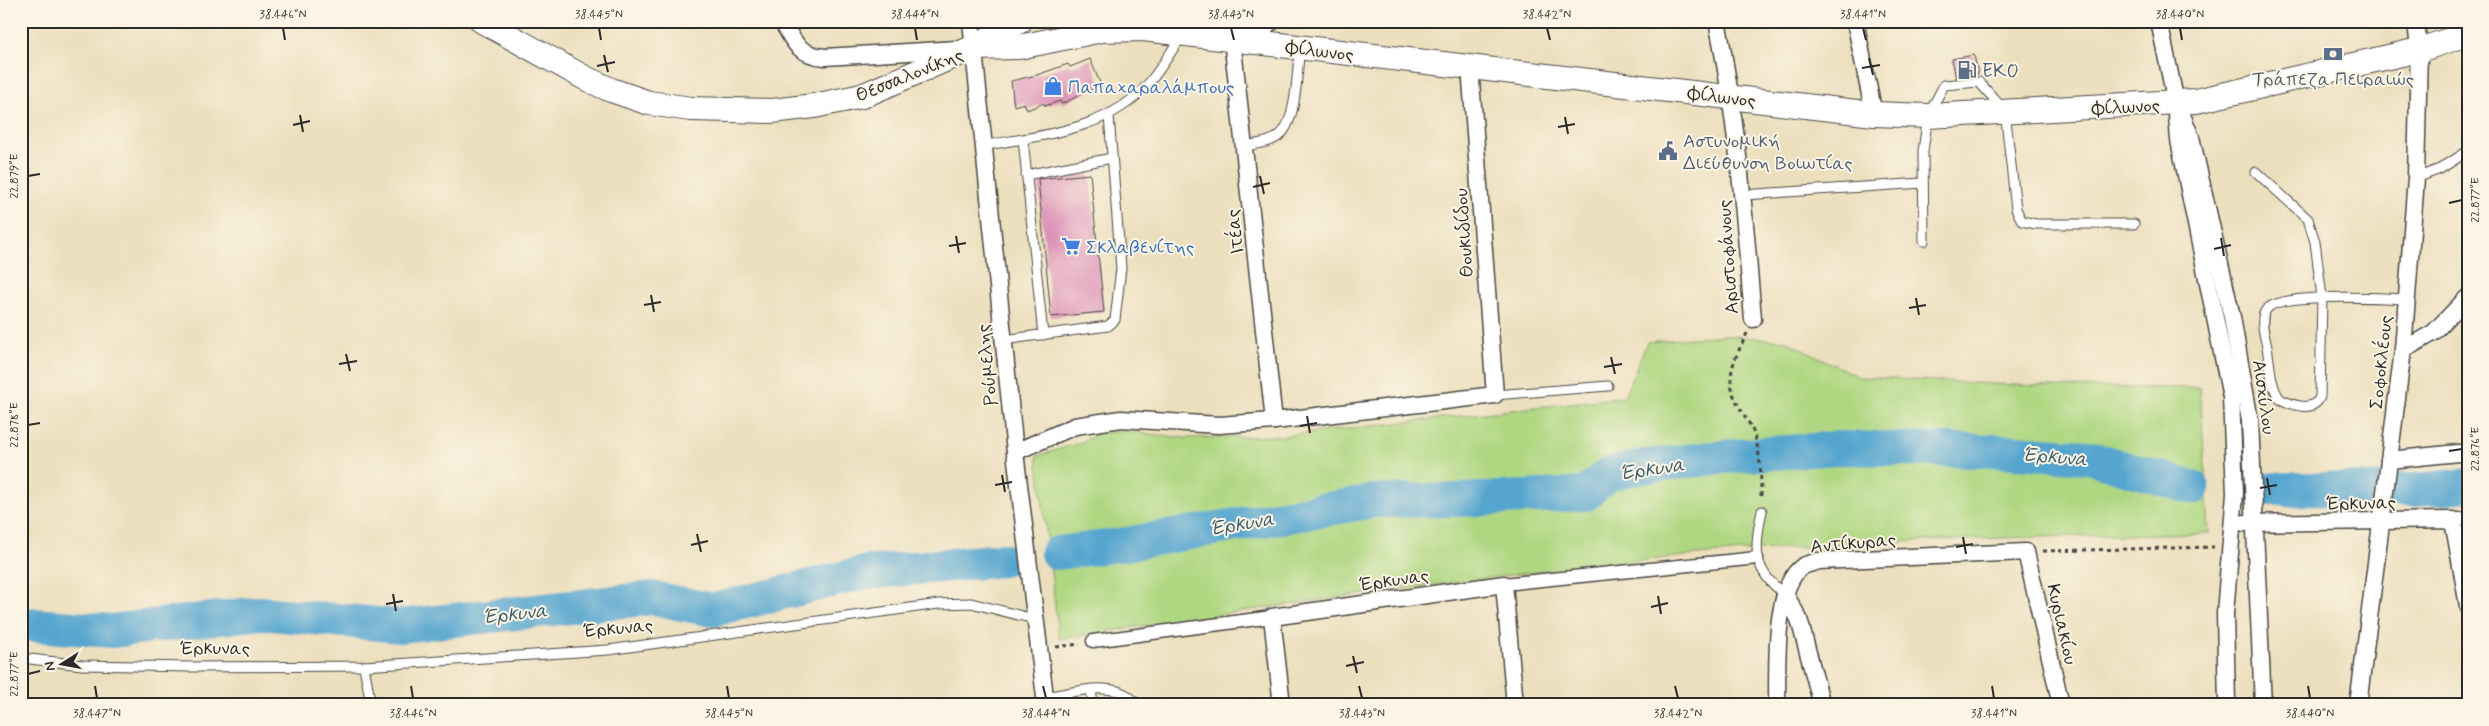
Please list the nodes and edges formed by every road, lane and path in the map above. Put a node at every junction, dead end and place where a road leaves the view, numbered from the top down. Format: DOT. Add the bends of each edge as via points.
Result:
graph roads {
  1 [pos="482,21"];
  2 [pos="782,21"];
  3 [pos="971,21"];
  4 [pos="1020,21"];
  5 [pos="1273,21"];
  6 [pos="1717,21"];
  7 [pos="1855,21"];
  8 [pos="2159,21"];
  9 [pos="2416,21"];
  10 [pos="1236,30"];
  11 [pos="1183,34"];
  12 [pos="2468,34"];
  13 [pos="1300,47"];
  14 [pos="972,48"];
  15 [pos="2419,50"];
  16 [pos="1470,67"];
  17 [pos="1731,98"];
  18 [pos="2176,104"];
  19 [pos="2005,111"];
  20 [pos="1874,114"];
  21 [pos="1109,116"];
  22 [pos="1928,116"];
  23 [pos="1023,138"];
  24 [pos="982,146"];
  25 [pos="1244,146"];
  26 [pos="2468,151"];
  27 [pos="1112,158"];
  28 [pos="2256,172"];
  29 [pos="1026,175"];
  30 [pos="2416,178"];
  31 [pos="1923,183"];
  32 [pos="1743,196"];
  33 [pos="2134,224"];
  34 [pos="1924,242"];
  35 [pos="2468,297"];
  36 [pos="2322,298"];
  37 [pos="2406,299"];
  38 [pos="1752,319"];
  39 [pos="1043,335"];
  40 [pos="1003,340"];
  41 [pos="2403,350"];
  42 [pos="1608,386"];
  43 [pos="1496,395"];
  44 [pos="1274,421"];
  45 [pos="1015,452"];
  46 [pos="2468,452"];
  47 [pos="2388,464"];
  48 [pos="1761,483"];
  49 [pos="1762,512"];
  50 [pos="2460,519"];
  51 [pos="2382,522"];
  52 [pos="2255,523"];
  53 [pos="2232,524"];
  54 [pos="2230,546"];
  55 [pos="2026,552"];
  56 [pos="1757,558"];
  57 [pos="1504,584"];
  58 [pos="1785,594"];
  59 [pos="2468,606"];
  60 [pos="1272,617"];
  61 [pos="1034,619"];
  62 [pos="1093,642"];
  63 [pos="1038,650"];
  64 [pos="21,658"];
  65 [pos="364,666"];
  66 [pos="1091,689"];
  67 [pos="1046,701"];
  68 [pos="371,705"];
  69 [pos="1094,705"];
  70 [pos="1137,705"];
  71 [pos="1282,705"];
  72 [pos="1514,705"];
  73 [pos="1777,705"];
  74 [pos="1822,705"];
  75 [pos="2061,705"];
  76 [pos="2227,705"];
  77 [pos="2263,705"];
  78 [pos="2358,705"];
  1 -- 14 [label="main road, Θεσσαλονίκης" via="611,90 649,103 720,111 780,110 862,96"];
  2 -- 14 [label="street" via="802,51 812,56"];
  3 -- 14 [label="street, Ρούμελης"];
  4 -- 14 [label="main road, Θεσσαλονίκης"];
  5 -- 10 [label="street" via="1253,33"];
  6 -- 17 [label="street, Αριστοφάνους"];
  7 -- 20 [label="street"];
  8 -- 18 [label="street, Αισχύλου"];
  9 -- 15 [label="street, Σοφοκλέους"];
  10 -- 11 [label="main road, Φίλωνος"];
  10 -- 13 [label="main road, Φίλωνος"];
  10 -- 25 [label="street, Ιτέας"];
  11 -- 14 [label="main road, Φίλωνος" via="1122,29 1019,46"];
  11 -- 21 [label="lane" via="1148,84"];
  12 -- 15 [label="main road, Φίλωνος"];
  13 -- 16 [label="main road, Φίλωνος"];
  13 -- 25 [label="lane" via="1291,119 1282,134 1274,139"];
  14 -- 24 [label="street, Ρούμελης"];
  15 -- 18 [label="main road, Φίλωνος"];
  15 -- 30 [label="street, Σοφοκλέους"];
  16 -- 17 [label="main road, Φίλωνος"];
  16 -- 43 [label="street, Θουκιδίδου"];
  17 -- 20 [label="main road, Φίλωνος"];
  17 -- 32 [label="street, Αριστοφάνους"];
  18 -- 19 [label="main road, Φίλωνος"];
  18 -- 52 [label="street, Αισχύλου" via="2191,137 2232,317 2250,421"];
  18 -- 53 [label="street, Αισχύλου" via="2179,140 2231,397 2235,467"];
  19 -- 22 [label="main road, Φίλωνος"];
  19 -- 33 [label="lane" via="2016,209 2022,221 2036,224"];
  20 -- 22 [label="main road, Φίλωνος"];
  21 -- 23 [label="lane" via="1081,126"];
  21 -- 27 [label="lane"];
  22 -- 31 [label="lane"];
  23 -- 24 [label="lane"];
  23 -- 29 [label="lane"];
  24 -- 40 [label="street, Ρούμελης"];
  25 -- 44 [label="street, Ιτέας"];
  26 -- 30 [label="lane" via="2440,169"];
  27 -- 29 [label="lane"];
  27 -- 39 [label="lane" via="1121,268 1115,320 1108,326"];
  28 -- 36 [label="lane" via="2308,219 2315,242"];
  29 -- 39 [label="lane"];
  30 -- 37 [label="street, Σοφοκλέους"];
  31 -- 32 [label="lane"];
  31 -- 34 [label="lane"];
  32 -- 38 [label="street, Αριστοφάνους"];
  35 -- 41 [label="street" via="2433,333"];
  36 -- 36 [label="lane" via="2275,303 2266,308 2263,316 2274,388 2280,399 2286,402 2307,407 2313,406 2320,397"];
  36 -- 37 [label="lane"];
  37 -- 41 [label="street, Σοφοκλέους"];
  38 -- 48 [label="path, Αριστοφάνους" via="1731,376 1733,397 1757,445"];
  39 -- 40 [label="lane"];
  40 -- 45 [label="street, Ρούμελης"];
  41 -- 47 [label="street, Σοφοκλέους"];
  42 -- 43 [label="lane"];
  43 -- 44 [label="street"];
  44 -- 45 [label="street" via="1219,425 1121,419 1075,426"];
  45 -- 61 [label="street, Ρούμελης"];
  46 -- 47 [label="street"];
  47 -- 51 [label="street, Σοφοκλέους"];
  49 -- 56 [label="lane"];
  50 -- 51 [label="street, Έρκυνας"];
  50 -- 59 [label="street"];
  51 -- 52 [label="street, Έρκυνας"];
  51 -- 78 [label="street, Σοφοκλέους"];
  52 -- 53 [label="street, Έρκυνας"];
  52 -- 77 [label="street, Αισχύλου"];
  53 -- 54 [label="street, Αισχύλου"];
  54 -- 55 [label="path"];
  54 -- 76 [label="street, Αισχύλου" via="2225,613"];
  55 -- 58 [label="street, Αντίκυρας" via="1818,562 1803,566"];
  55 -- 75 [label="street, Κυριακίου"];
  56 -- 57 [label="street, Έρκυνας"];
  56 -- 58 [label="lane" via="1763,574"];
  57 -- 60 [label="street, Έρκυνας"];
  57 -- 72 [label="street"];
  58 -- 73 [label="street" via="1778,632"];
  58 -- 74 [label="street" via="1799,619"];
  60 -- 62 [label="street, Έρκυνας"];
  60 -- 71 [label="street"];
  61 -- 63 [label="street, Ρούμελης"];
  61 -- 65 [label="lane, Έρκυνας" via="971,603 939,604 608,650"];
  62 -- 63 [label="path"];
  63 -- 67 [label="street, Ρούμελης"];
  64 -- 65 [label="lane, Έρκυνας" via="92,665"];
  65 -- 68 [label="lane"];
  66 -- 67 [label="lane"];
  66 -- 69 [label="lane"];
  66 -- 70 [label="lane" via="1128,694"];
}
